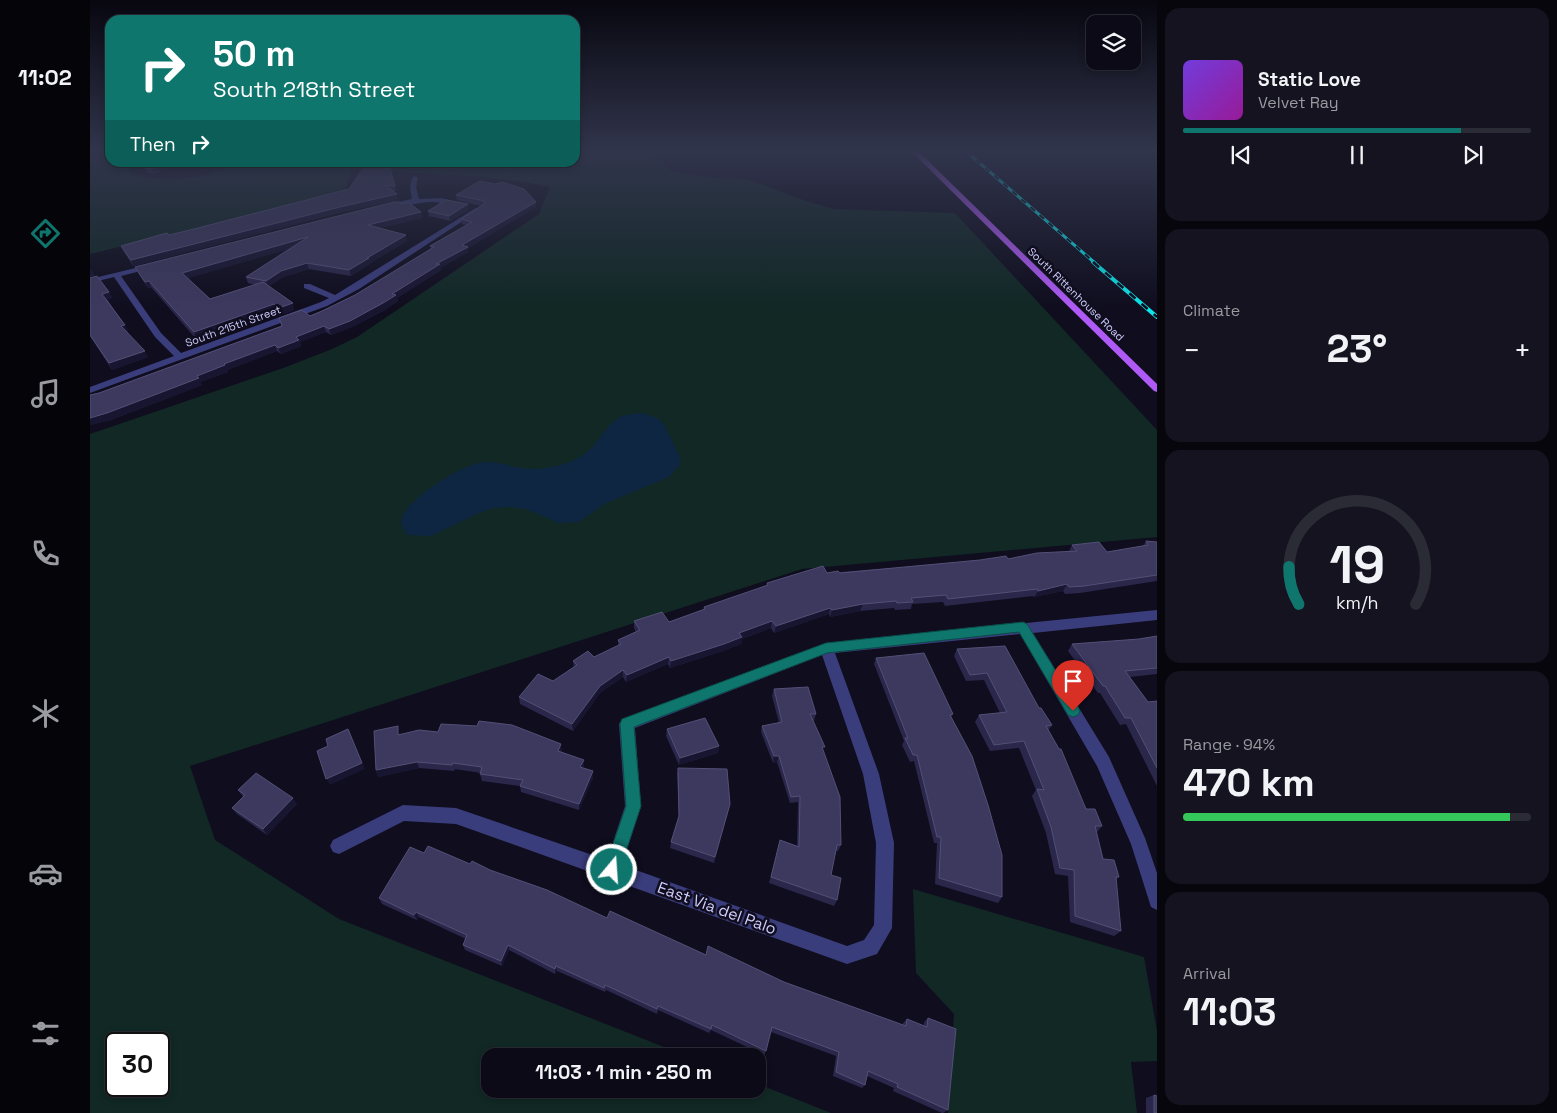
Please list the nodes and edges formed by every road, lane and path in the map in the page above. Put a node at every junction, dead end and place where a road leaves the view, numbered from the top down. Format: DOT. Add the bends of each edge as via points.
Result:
graph roads {
  1 [pos="400,204"];
  2 [pos="459,204"];
  3 [pos="968,204"];
  4 [pos="378,208"];
  5 [pos="163,262"];
  6 [pos="116,274"];
  7 [pos="90,281"];
  8 [pos="307,286"];
  9 [pos="336,298"];
  10 [pos="180,357"];
  11 [pos="1157,389"];
  12 [pos="90,390"];
  13 [pos="1157,615"];
  14 [pos="1023,627"];
  15 [pos="826,648"];
  16 [pos="339,846"];
  17 [pos="612,870"];
  18 [pos="1157,900"];
  1 -- 4 [label="street"];
  2 -- 9 [label="street, South 215th Street" via="480,208"];
  3 -- 11 [label="main road, South Rittenhouse Road"];
  5 -- 6 [label="street"];
  6 -- 7 [label="street"];
  6 -- 10 [label="street" via="158,335"];
  8 -- 9 [label="street"];
  9 -- 10 [label="street, South 215th Street"];
  10 -- 12 [label="street, South 215th Street"];
  13 -- 14 [label="street"];
  14 -- 15 [label="street"];
  14 -- 18 [label="street" via="1103,762 1139,844"];
  15 -- 17 [label="street" via="627,724 633,806"];
  15 -- 17 [label="street, East Via del Palo" via="871,774 885,843 883,928 870,947 847,955"];
  16 -- 17 [label="street, East Via del Palo" via="403,813 456,816"];
}
